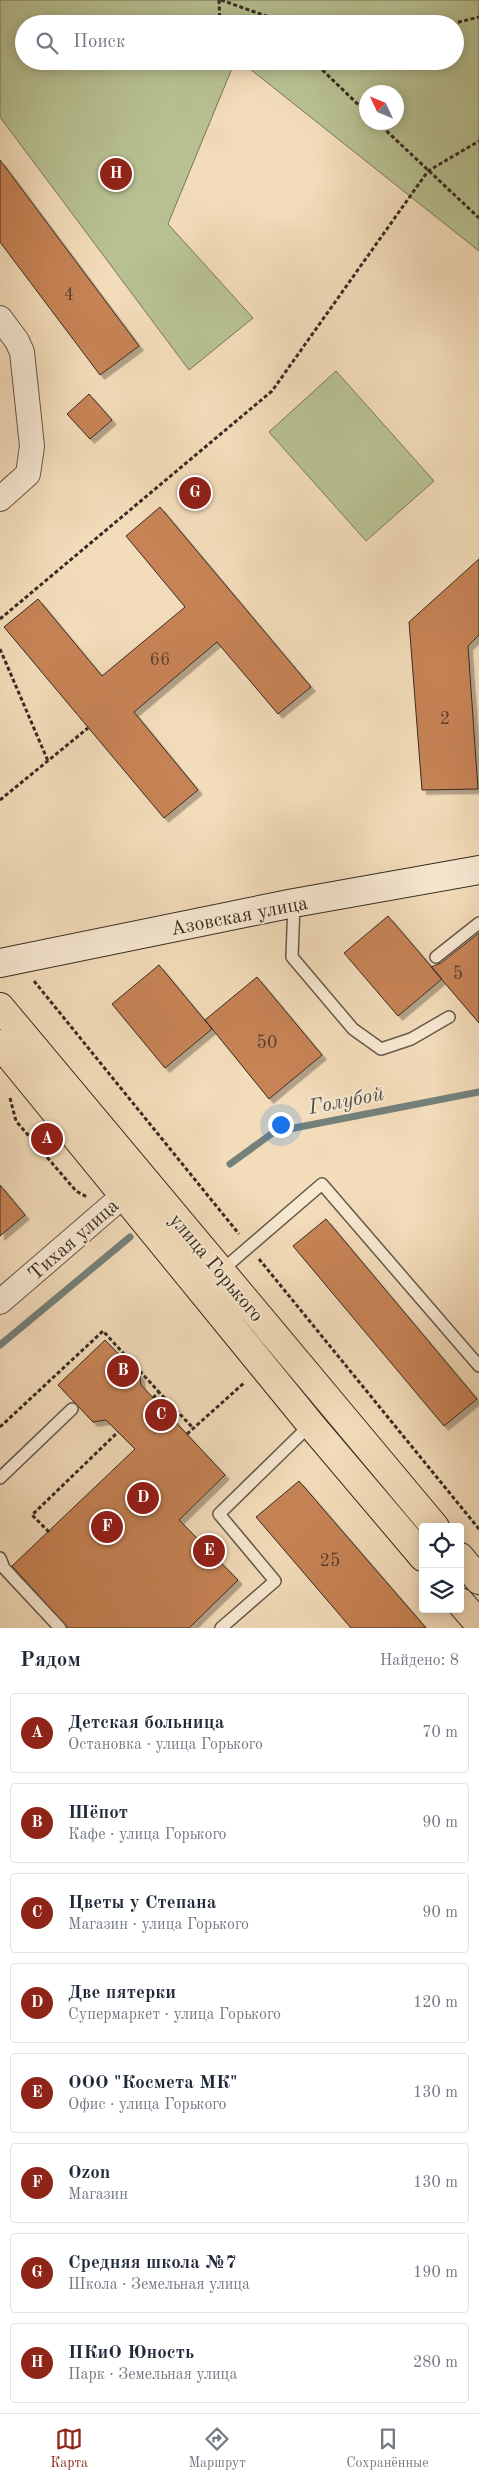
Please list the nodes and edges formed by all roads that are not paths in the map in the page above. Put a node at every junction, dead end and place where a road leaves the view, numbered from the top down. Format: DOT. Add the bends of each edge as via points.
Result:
graph roads {
  1 [pos="0,318"];
  2 [pos="0,499"];
  3 [pos="479,870"];
  4 [pos="294,903"];
  5 [pos="479,923"];
  6 [pos="436,957"];
  7 [pos="0,964"];
  8 [pos="0,1007"];
  9 [pos="449,1017"];
  10 [pos="0,1044"];
  11 [pos="117,1202"];
  12 [pos="221,1271"];
  13 [pos="0,1302"];
  14 [pos="479,1366"];
  15 [pos="72,1409"];
  16 [pos="312,1426"];
  17 [pos="0,1478"];
  18 [pos="432,1523"];
  19 [pos="419,1552"];
  20 [pos="0,1558"];
  21 [pos="464,1563"];
  22 [pos="479,1580"];
  23 [pos="464,1607"];
  24 [pos="479,1624"];
  25 [pos="60,1628"];
  26 [pos="221,1628"];
  1 -- 2 [label="street" via="22,352 32,446 28,474"];
  3 -- 4 [label="main road, Азовская улица"];
  4 -- 7 [label="main road, Азовская улица"];
  4 -- 9 [label="lane" via="292,957 353,1029 381,1049 411,1038"];
  5 -- 6 [label="lane"];
  8 -- 12 [label="main road, улица Горького"];
  10 -- 11 [label="main road, улица Горького"];
  11 -- 13 [label="street, Тихая улица"];
  11 -- 16 [label="main road, улица Горького"];
  12 -- 14 [label="lane" via="322,1184"];
  12 -- 18 [label="main road, улица Горького"];
  15 -- 17 [label="lane"];
  16 -- 19 [label="main road, улица Горького"];
  16 -- 26 [label="lane" via="219,1514 275,1581"];
  20 -- 25 [label="lane" via="4,1568"];
  21 -- 22 [label="main road"];
  23 -- 24 [label="main road"];
}
